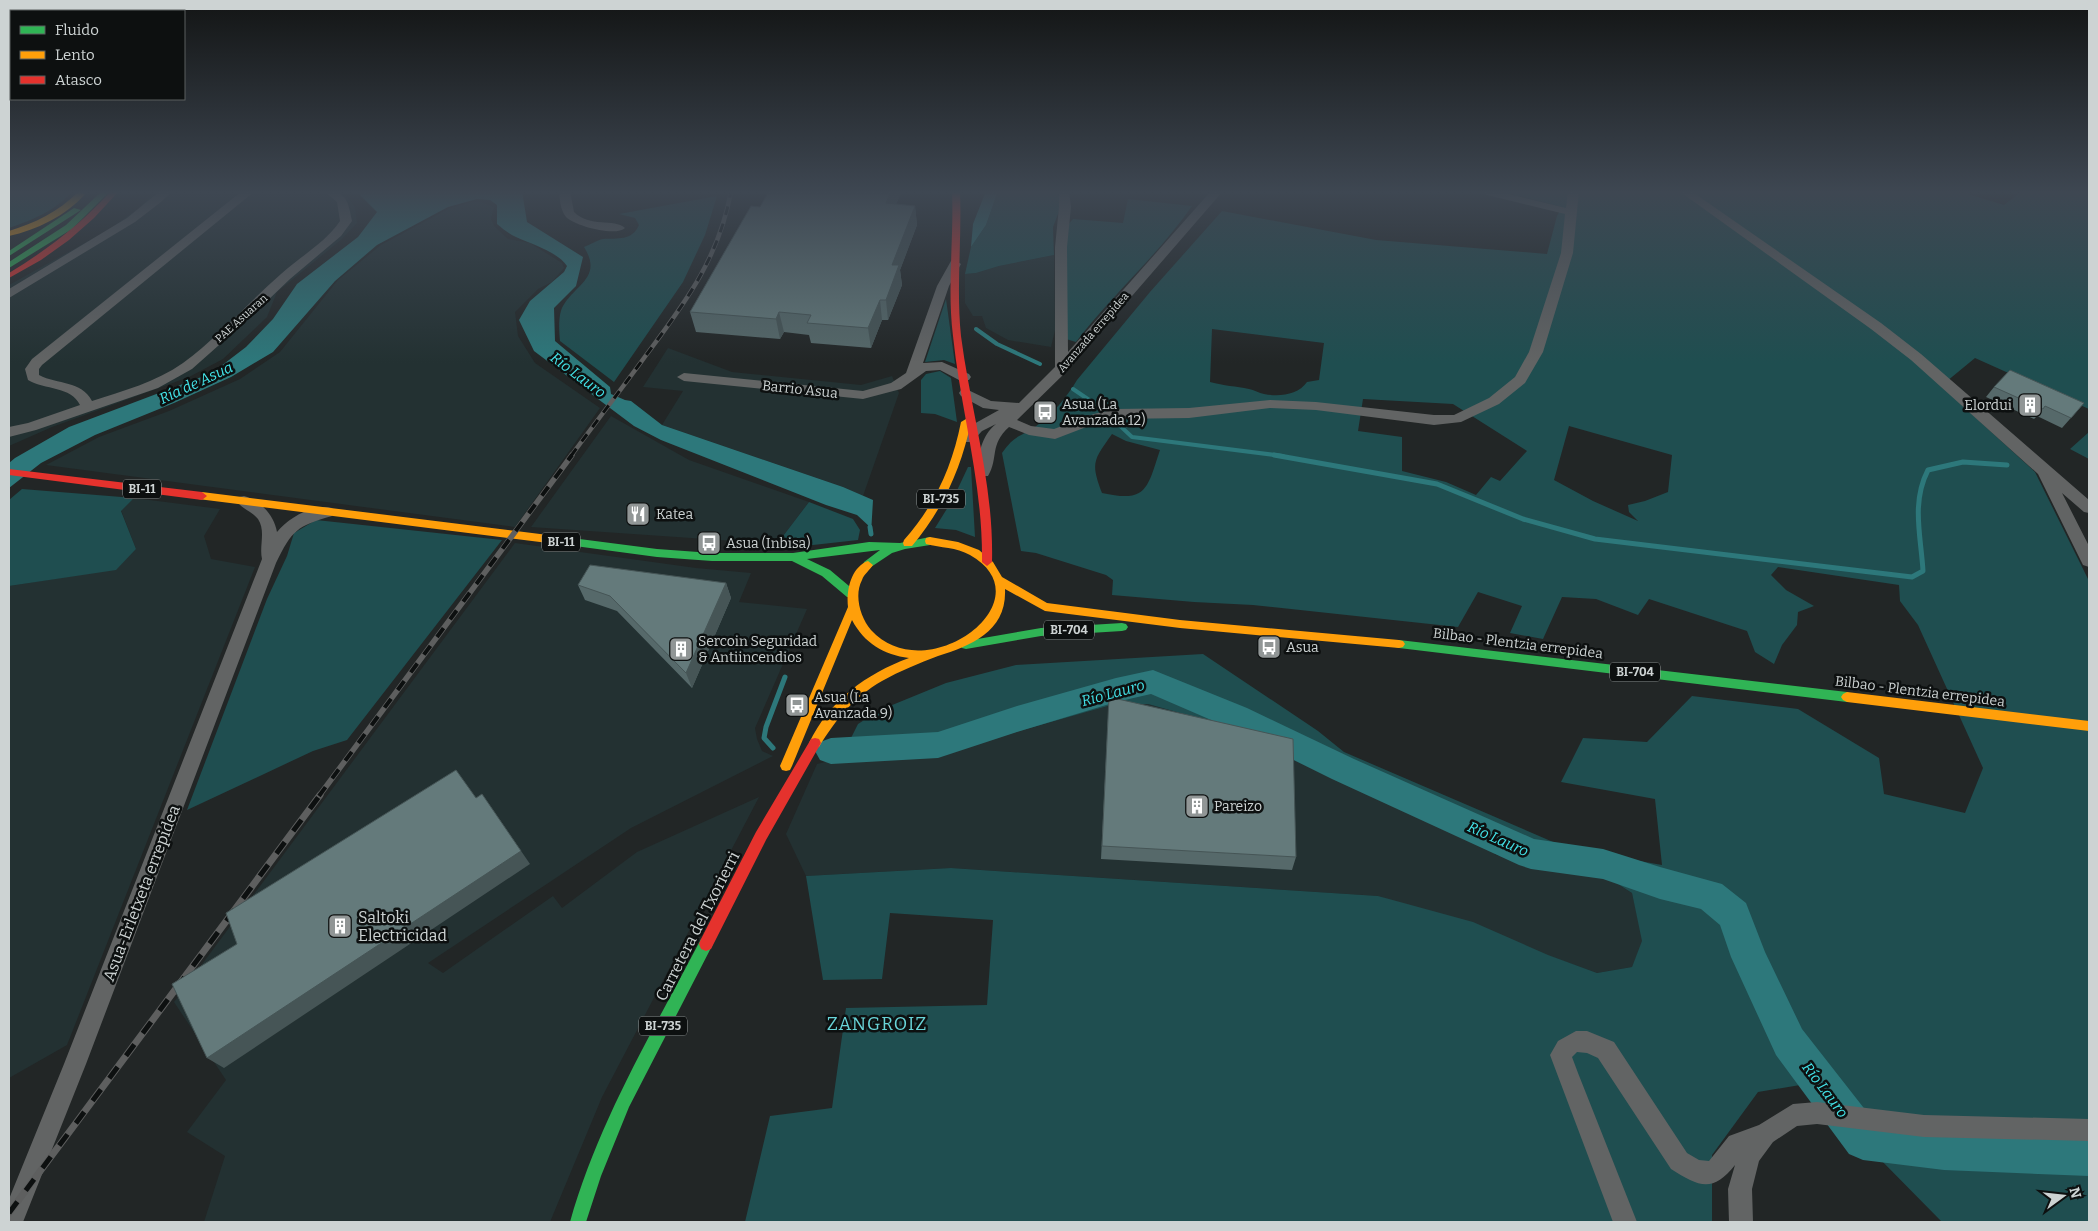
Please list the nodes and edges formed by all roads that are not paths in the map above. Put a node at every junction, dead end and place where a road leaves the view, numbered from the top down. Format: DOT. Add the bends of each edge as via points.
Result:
graph roads {
  1 [pos="36,248"];
  2 [pos="52,248"];
  3 [pos="84,248"];
  4 [pos="177,248"];
  5 [pos="319,248"];
  6 [pos="957,248"];
  7 [pos="1061,248"];
  8 [pos="1167,248"];
  9 [pos="1567,248"];
  10 [pos="1766,248"];
  11 [pos="956,264"];
  12 [pos="9,266"];
  13 [pos="9,276"];
  14 [pos="9,294"];
  15 [pos="1062,368"];
  16 [pos="912,374"];
  17 [pos="684,377"];
  18 [pos="964,377"];
  19 [pos="967,400"];
  20 [pos="1021,405"];
  21 [pos="88,407"];
  22 [pos="1005,421"];
  23 [pos="9,432"];
  24 [pos="973,432"];
  25 [pos="962,447"];
  26 [pos="2042,469"];
  27 [pos="9,472"];
  28 [pos="982,477"];
  29 [pos="242,500"];
  30 [pos="2089,508"];
  31 [pos="330,512"];
  32 [pos="903,545"];
  33 [pos="793,557"];
  34 [pos="2089,561"];
  35 [pos="987,562"];
  36 [pos="268,563"];
  37 [pos="999,580"];
  38 [pos="851,594"];
  39 [pos="851,610"];
  40 [pos="1180,624"];
  41 [pos="958,647"];
  42 [pos="933,654"];
  43 [pos="2089,726"];
  44 [pos="782,774"];
  45 [pos="776,788"];
  46 [pos="761,836"];
  47 [pos="2089,1130"];
  48 [pos="1765,1134"];
  49 [pos="11,1222"];
  50 [pos="578,1222"];
  51 [pos="1625,1222"];
  52 [pos="1741,1222"];
  1 -- 12 [label="main road"];
  2 -- 13 [label="main road"];
  3 -- 14 [label="street"];
  4 -- 21 [label="street" via="44,354 32,369 33,377 41,383 73,388 85,398"];
  5 -- 21 [label="street, PAE Asuaran" via="186,366 152,385"];
  6 -- 11 [label="main road, BI-735"];
  7 -- 15 [label="street"];
  8 -- 15 [label="street, Avanzada errepidea"];
  9 -- 22 [label="street" via="1536,352 1520,380 1494,401 1456,419 1434,420 1270,404 1189,413 1115,414 1098,417 1055,434 1029,430"];
  10 -- 26 [label="street" via="1916,357"];
  11 -- 16 [label="street" via="943,286"];
  11 -- 18 [label="main road, BI-735" via="956,334"];
  15 -- 20 [label="street, Avanzada errepidea"];
  16 -- 17 [label="street, Barrio Asua" via="896,386 863,395"];
  16 -- 18 [label="street, Barrio Asua" via="923,367 942,366"];
  18 -- 19 [label="main road, BI-735"];
  19 -- 20 [label="street" via="988,405"];
  19 -- 24 [label="main road, BI-735"];
  19 -- 25 [label="main road, BI-735"];
  20 -- 22 [label="street"];
  20 -- 24 [label="street"];
  21 -- 23 [label="street, PAE Asuaran"];
  22 -- 28 [label="street" via="994,433"];
  24 -- 25 [label="street"];
  24 -- 28 [label="main road, BI-735"];
  25 -- 32 [label="main road, BI-735" via="943,495 921,530"];
  26 -- 30 [label="street"];
  26 -- 34 [label="street"];
  27 -- 29 [label="main road, BI-11"];
  28 -- 35 [label="main road, BI-735" via="989,545"];
  29 -- 31 [label="main road, BI-11"];
  29 -- 36 [label="street" via="260,510 268,524"];
  31 -- 33 [label="main road, BI-11" via="657,553"];
  31 -- 36 [label="street" via="300,520 287,529"];
  32 -- 33 [label="main road, BI-11" via="869,546"];
  32 -- 35 [label="main road, BI-735" via="930,541 952,543 971,550"];
  32 -- 38 [label="main road, BI-735" via="881,554 867,565"];
  33 -- 38 [label="main road, BI-11" via="826,574"];
  35 -- 37 [label="main road, BI-735"];
  36 -- 49 [label="street, Asua-Erletxeta errepidea"];
  37 -- 40 [label="main road, BI-704" via="1045,607"];
  37 -- 41 [label="main road, BI-735" via="998,610 976,637"];
  38 -- 39 [label="main road, BI-735"];
  39 -- 42 [label="main road, BI-735" via="858,626 888,649 910,654"];
  39 -- 44 [label="main road, BI-735"];
  40 -- 41 [label="main road, BI-704" via="1041,632"];
  40 -- 43 [label="main road, Bilbao - Plentzia errepidea / BI-704" via="1341,638"];
  41 -- 42 [label="main road, BI-735"];
  42 -- 46 [label="main road, BI-735" via="908,660 841,704 823,728"];
  45 -- 46 [label="main road, BI-735"];
  46 -- 50 [label="main road, Carretera del Txorierri / BI-735" via="624,1102"];
  47 -- 48 [label="street" via="1924,1126 1817,1114 1793,1115"];
  48 -- 51 [label="street" via="1737,1144 1716,1171 1695,1171 1680,1161 1606,1050 1579,1040 1566,1047 1561,1056"];
  48 -- 52 [label="street" via="1749,1156 1740,1189"];
}
